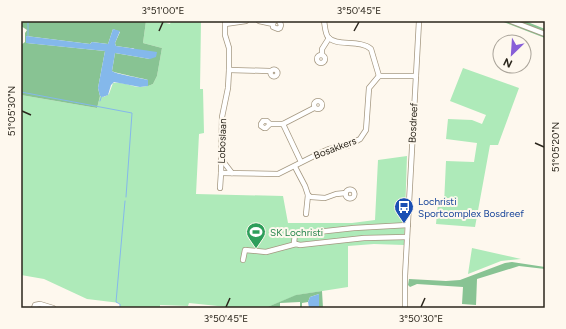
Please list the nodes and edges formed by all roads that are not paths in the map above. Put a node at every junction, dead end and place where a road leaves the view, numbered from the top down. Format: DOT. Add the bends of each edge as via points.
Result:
graph roads {
  1 [pos="246,21"];
  2 [pos="259,21"];
  3 [pos="279,21"];
  4 [pos="324,21"];
  5 [pos="419,21"];
  6 [pos="511,21"];
  7 [pos="225,22"];
  8 [pos="274,23"];
  9 [pos="545,34"];
  10 [pos="329,38"];
  11 [pos="322,55"];
  12 [pos="229,70"];
  13 [pos="270,71"];
  14 [pos="379,76"];
  15 [pos="416,76"];
  16 [pos="314,108"];
  17 [pos="270,124"];
  18 [pos="283,124"];
  19 [pos="221,160"];
  20 [pos="301,162"];
  21 [pos="295,167"];
  22 [pos="221,173"];
  23 [pos="232,173"];
  24 [pos="220,188"];
  25 [pos="346,193"];
  26 [pos="308,196"];
  27 [pos="306,214"];
  28 [pos="408,225"];
  29 [pos="407,237"];
  30 [pos="296,244"];
  31 [pos="243,260"];
  32 [pos="34,308"];
  33 [pos="52,308"];
  34 [pos="405,308"];
  1 -- 7 [label="street, Loboslaan"];
  2 -- 8 [label="street"];
  3 -- 8 [label="street" via="279,29 274,28"];
  4 -- 10 [label="street"];
  5 -- 15 [label="street, Bosdreef"];
  6 -- 9 [label="street"];
  7 -- 12 [label="street, Loboslaan"];
  10 -- 11 [label="street" via="322,48"];
  10 -- 14 [label="street" via="368,46"];
  12 -- 13 [label="street"];
  12 -- 19 [label="street, Loboslaan" via="222,118"];
  14 -- 15 [label="street"];
  14 -- 20 [label="street, Bosakkers" via="369,88 366,130 360,139"];
  15 -- 28 [label="street, Bosdreef"];
  16 -- 18 [label="street"];
  17 -- 18 [label="street"];
  18 -- 20 [label="street, Bosakkers"];
  19 -- 22 [label="street, Loboslaan"];
  19 -- 23 [label="street"];
  20 -- 21 [label="street, Bosakkers"];
  21 -- 23 [label="street, Bosakkers" via="278,174"];
  21 -- 26 [label="street"];
  22 -- 23 [label="street, Bosakkers"];
  22 -- 24 [label="street, Loboslaan"];
  25 -- 26 [label="street" via="320,199"];
  26 -- 27 [label="street"];
  28 -- 29 [label="street, Bosdreef"];
  28 -- 30 [label="street" via="299,234 294,238"];
  29 -- 30 [label="street"];
  29 -- 34 [label="street, Bosdreef"];
  30 -- 31 [label="street" via="266,252 245,250"];
  32 -- 33 [label="street" via="40,304"];
}
